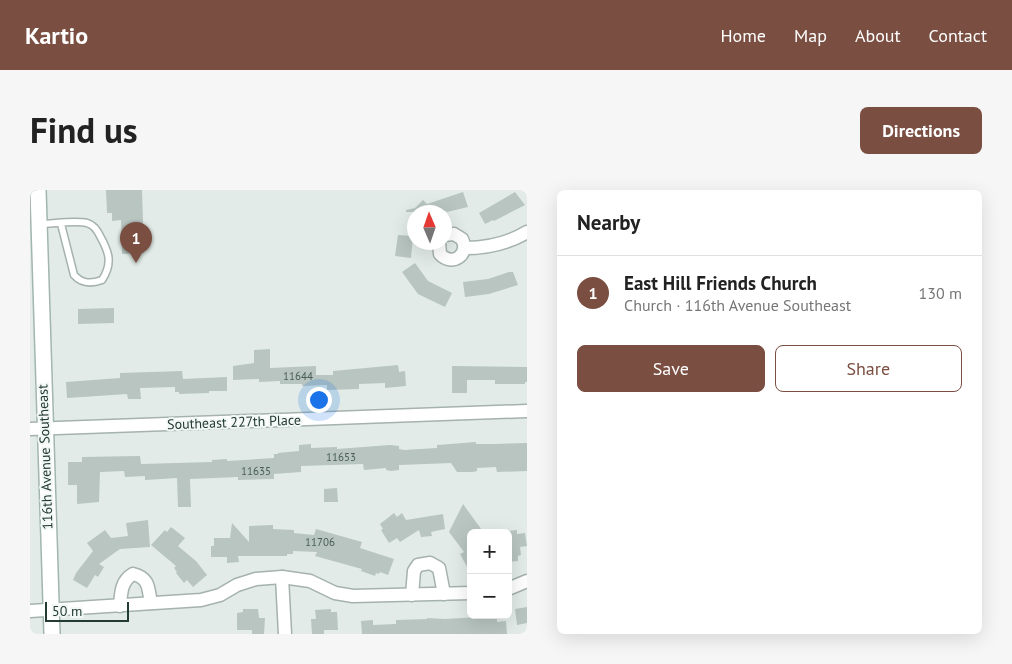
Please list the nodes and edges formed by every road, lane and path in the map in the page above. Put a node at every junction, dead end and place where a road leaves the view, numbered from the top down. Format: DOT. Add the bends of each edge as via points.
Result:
graph roads {
  1 [pos="38,190"];
  2 [pos="38,224"];
  3 [pos="61,224"];
  4 [pos="527,232"];
  5 [pos="452,234"];
  6 [pos="465,248"];
  7 [pos="439,250"];
  8 [pos="527,411"];
  9 [pos="37,429"];
  10 [pos="282,577"];
  11 [pos="527,581"];
  12 [pos="512,587"];
  13 [pos="467,593"];
  14 [pos="412,594"];
  15 [pos="444,594"];
  16 [pos="151,604"];
  17 [pos="120,606"];
  18 [pos="51,610"];
  19 [pos="30,611"];
  20 [pos="52,634"];
  21 [pos="285,634"];
  1 -- 2 [label="main road, 116th Avenue Southeast"];
  2 -- 3 [label="lane"];
  2 -- 9 [label="main road, 116th Avenue Southeast"];
  3 -- 3 [label="lane" via="86,223 96,229 109,257 102,280 84,282 74,275"];
  4 -- 6 [label="street" via="496,246"];
  5 -- 6 [label="street" via="462,239"];
  6 -- 7 [label="street" via="462,256 454,260 446,259"];
  8 -- 9 [label="street, Southeast 227th Place"];
  9 -- 18 [label="main road, 116th Avenue Southeast"];
  10 -- 14 [label="street" via="310,581 335,593 353,596"];
  10 -- 16 [label="street" via="256,579 201,600"];
  10 -- 21 [label="street"];
  11 -- 12 [label="street"];
  13 -- 15 [label="street"];
  14 -- 15 [label="street"];
  14 -- 15 [label="street" via="414,571 418,565 430,563 439,568"];
  16 -- 17 [label="street"];
  16 -- 17 [label="street" via="146,582 133,574 122,587"];
  17 -- 18 [label="street"];
  18 -- 19 [label="street"];
  18 -- 20 [label="main road, 116th Avenue Southeast"];
}
